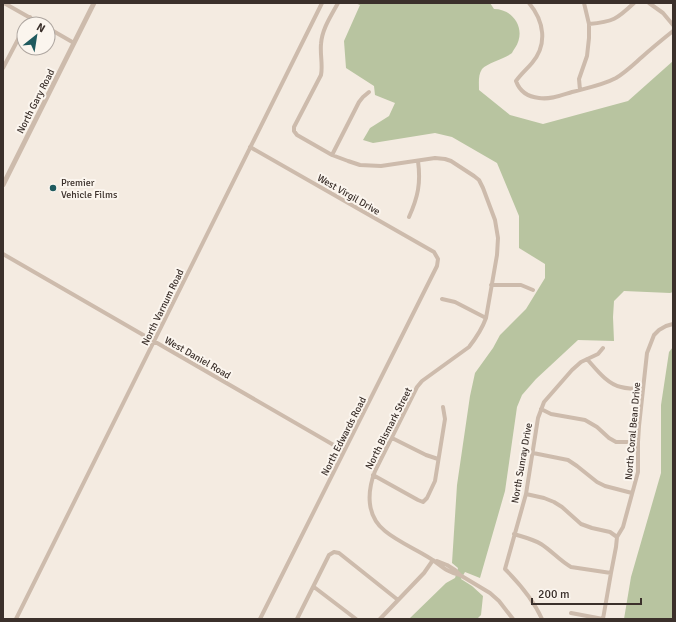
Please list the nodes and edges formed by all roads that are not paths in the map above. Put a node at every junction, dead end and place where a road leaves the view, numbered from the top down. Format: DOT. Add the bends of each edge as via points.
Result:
graph roads {
  1 [pos="4,3"];
  2 [pos="94,3"];
  3 [pos="322,3"];
  4 [pos="338,3"];
  5 [pos="530,3"];
  6 [pos="584,3"];
  7 [pos="634,3"];
  8 [pos="649,3"];
  9 [pos="27,16"];
  10 [pos="589,24"];
  11 [pos="673,25"];
  12 [pos="673,31"];
  13 [pos="56,33"];
  14 [pos="16,43"];
  15 [pos="74,43"];
  16 [pos="3,68"];
  17 [pos="580,90"];
  18 [pos="369,92"];
  19 [pos="250,147"];
  20 [pos="332,155"];
  21 [pos="418,161"];
  22 [pos="3,185"];
  23 [pos="409,217"];
  24 [pos="3,254"];
  25 [pos="438,259"];
  26 [pos="491,286"];
  27 [pos="533,290"];
  28 [pos="442,299"];
  29 [pos="486,318"];
  30 [pos="673,324"];
  31 [pos="154,341"];
  32 [pos="603,348"];
  33 [pos="587,359"];
  34 [pos="643,389"];
  35 [pos="443,407"];
  36 [pos="541,409"];
  37 [pos="392,438"];
  38 [pos="638,442"];
  39 [pos="344,451"];
  40 [pos="533,453"];
  41 [pos="438,459"];
  42 [pos="373,475"];
  43 [pos="632,493"];
  44 [pos="526,494"];
  45 [pos="514,534"];
  46 [pos="617,537"];
  47 [pos="433,560"];
  48 [pos="611,573"];
  49 [pos="314,586"];
  50 [pos="398,600"];
  51 [pos="571,613"];
  52 [pos="16,619"];
  53 [pos="260,619"];
  54 [pos="297,619"];
  55 [pos="356,619"];
  56 [pos="380,619"];
  57 [pos="513,619"];
  58 [pos="542,619"];
  59 [pos="603,619"];
  1 -- 9 [label="street"];
  2 -- 15 [label="street, North Gary Road"];
  3 -- 19 [label="street, North Varnum Road"];
  4 -- 20 [label="street, North Bismark Street" via="322,37 322,70 294,127 297,135"];
  5 -- 17 [label="street" via="539,17 543,39 534,62 516,81 519,88 531,96 540,98"];
  6 -- 10 [label="street"];
  7 -- 10 [label="street" via="610,21"];
  8 -- 11 [label="street" via="663,13"];
  10 -- 17 [label="street" via="587,56 579,79"];
  12 -- 17 [label="street" via="616,78"];
  13 -- 15 [label="street"];
  14 -- 16 [label="street"];
  15 -- 22 [label="street, North Gary Road"];
  18 -- 20 [label="street" via="360,102"];
  19 -- 25 [label="street, West Virgil Drive" via="434,252"];
  19 -- 31 [label="street, North Varnum Road"];
  20 -- 21 [label="street, North Bismark Street" via="369,166"];
  21 -- 23 [label="street" via="419,184 415,205"];
  21 -- 26 [label="street, North Bismark Street" via="436,158 451,161 474,176 483,188 496,220 498,238"];
  24 -- 31 [label="street, West Daniel Road"];
  25 -- 39 [label="street, North Edwards Road" via="437,266"];
  26 -- 27 [label="street" via="521,285"];
  26 -- 29 [label="street, North Bismark Street"];
  28 -- 29 [label="street" via="455,302"];
  29 -- 37 [label="street, North Bismark Street" via="468,346 422,381"];
  30 -- 34 [label="street, North Coral Bean Drive" via="659,330 650,343"];
  31 -- 39 [label="street, West Daniel Road"];
  31 -- 52 [label="street, North Varnum Road"];
  32 -- 33 [label="street, North Sunray Drive" via="598,354"];
  33 -- 34 [label="street" via="614,384"];
  33 -- 36 [label="street, North Sunray Drive" via="572,370 550,394"];
  34 -- 38 [label="street, North Coral Bean Drive"];
  35 -- 41 [label="street" via="445,419"];
  36 -- 38 [label="street" via="551,414 585,420 616,442"];
  36 -- 40 [label="street, North Sunray Drive"];
  37 -- 41 [label="street"];
  37 -- 42 [label="street, North Bismark Street"];
  38 -- 43 [label="street, North Coral Bean Drive" via="638,472"];
  39 -- 53 [label="street, North Edwards Road"];
  40 -- 43 [label="street" via="572,462 604,486"];
  40 -- 44 [label="street, North Sunray Drive"];
  41 -- 42 [label="street" via="435,481 423,502"];
  42 -- 47 [label="street, North Bismark Street" via="369,496 373,516 385,531"];
  43 -- 46 [label="street, North Coral Bean Drive" via="623,527"];
  44 -- 45 [label="street, North Sunray Drive"];
  44 -- 46 [label="street" via="554,502 581,524 610,532"];
  45 -- 48 [label="street" via="542,544 571,567"];
  45 -- 58 [label="street, North Sunray Drive" via="505,569 524,589"];
  46 -- 48 [label="street, North Coral Bean Drive"];
  47 -- 50 [label="street"];
  47 -- 57 [label="street, North Bismark Street" via="490,593"];
  48 -- 59 [label="street, North Coral Bean Drive"];
  49 -- 50 [label="street" via="329,555 334,552 339,553"];
  49 -- 54 [label="street"];
  49 -- 55 [label="street"];
  50 -- 56 [label="street"];
  51 -- 59 [label="street"];
}
